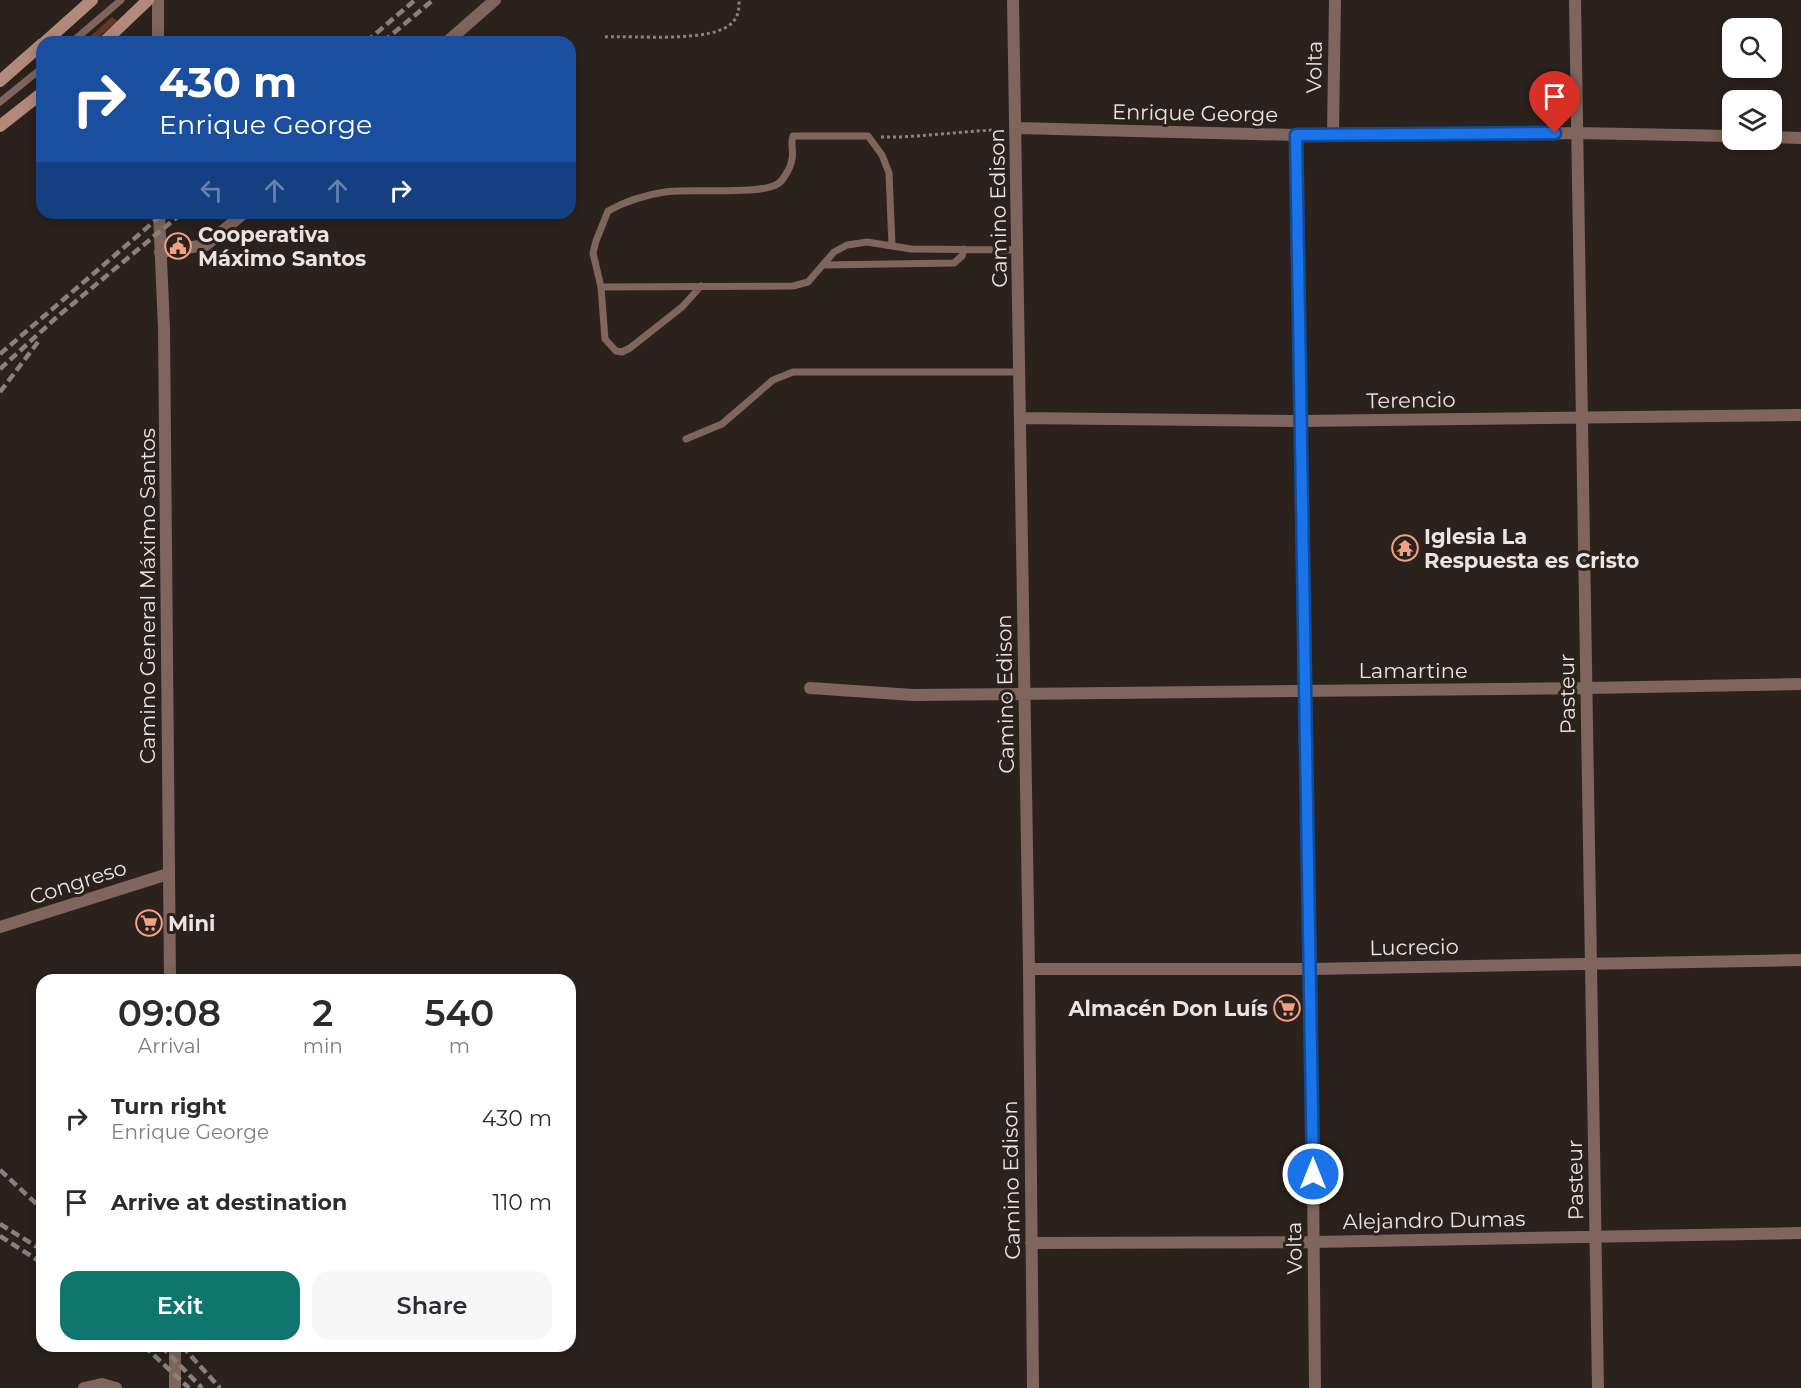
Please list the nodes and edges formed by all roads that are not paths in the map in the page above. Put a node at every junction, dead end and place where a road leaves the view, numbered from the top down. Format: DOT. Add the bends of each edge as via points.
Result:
graph roads {
  1 [pos="92,0"];
  2 [pos="121,0"];
  3 [pos="148,0"];
  4 [pos="158,0"];
  5 [pos="495,0"];
  6 [pos="1013,0"];
  7 [pos="1335,0"];
  8 [pos="1575,0"];
  9 [pos="51,36"];
  10 [pos="79,36"];
  11 [pos="110,36"];
  12 [pos="158,36"];
  13 [pos="454,36"];
  14 [pos="36,49"];
  15 [pos="36,73"];
  16 [pos="0,81"];
  17 [pos="36,98"];
  18 [pos="0,102"];
  19 [pos="0,126"];
  20 [pos="1016,128"];
  21 [pos="1577,133"];
  22 [pos="1333,134"];
  23 [pos="1296,135"];
  24 [pos="1722,136"];
  25 [pos="1782,137"];
  26 [pos="1801,138"];
  27 [pos="159,219"];
  28 [pos="237,219"];
  29 [pos="892,246"];
  30 [pos="964,249"];
  31 [pos="1018,250"];
  32 [pos="160,252"];
  33 [pos="822,265"];
  34 [pos="701,286"];
  35 [pos="601,287"];
  36 [pos="1020,372"];
  37 [pos="1801,415"];
  38 [pos="1582,416"];
  39 [pos="1021,418"];
  40 [pos="1299,421"];
  41 [pos="686,439"];
  42 [pos="1801,684"];
  43 [pos="810,688"];
  44 [pos="1587,688"];
  45 [pos="1304,691"];
  46 [pos="1024,694"];
  47 [pos="168,874"];
  48 [pos="0,927"];
  49 [pos="1801,960"];
  50 [pos="1591,962"];
  51 [pos="1029,969"];
  52 [pos="1311,969"];
  53 [pos="170,974"];
  54 [pos="1801,1233"];
  55 [pos="1596,1237"];
  56 [pos="1314,1242"];
  57 [pos="1031,1243"];
  58 [pos="175,1352"];
  59 [pos="84,1388"];
  60 [pos="116,1388"];
  61 [pos="175,1388"];
  62 [pos="1033,1388"];
  63 [pos="1315,1388"];
  64 [pos="1599,1388"];
  1 -- 9 [label="main road"];
  2 -- 10 [label="lane"];
  3 -- 11 [label="main road"];
  4 -- 12 [label="street"];
  5 -- 13 [label="street"];
  6 -- 20 [label="street, Camino Edison"];
  7 -- 22 [label="street, Volta"];
  8 -- 21 [label="street, Pasteur"];
  14 -- 16 [label="main road"];
  15 -- 18 [label="lane"];
  17 -- 19 [label="main road"];
  20 -- 23 [label="street, Enrique George"];
  20 -- 31 [label="street, Camino Edison"];
  21 -- 22 [label="street, Enrique George"];
  21 -- 24 [label="street, Enrique George"];
  21 -- 38 [label="street, Pasteur"];
  22 -- 23 [label="street, Enrique George"];
  23 -- 40 [label="street, Volta"];
  25 -- 26 [label="street"];
  27 -- 32 [label="street, Camino General Máximo Santos"];
  28 -- 32 [label="street" via="206,244"];
  29 -- 30 [label="lane"];
  29 -- 33 [label="lane" via="847,246 834,252"];
  29 -- 35 [label="lane" via="889,173 868,136 793,136 793,158 779,184 763,189 667,191 638,197 608,211 593,253"];
  30 -- 31 [label="lane"];
  30 -- 33 [label="lane" via="954,263"];
  31 -- 36 [label="street, Camino Edison"];
  32 -- 47 [label="street, Camino General Máximo Santos" via="164,328"];
  33 -- 34 [label="lane" via="808,282 793,286"];
  34 -- 35 [label="lane"];
  34 -- 35 [label="lane" via="682,307 622,352 605,339"];
  36 -- 39 [label="street, Camino Edison"];
  36 -- 41 [label="lane" via="793,372 773,380 722,424"];
  37 -- 38 [label="street, Terencio"];
  38 -- 40 [label="street, Terencio"];
  38 -- 44 [label="street, Pasteur"];
  39 -- 40 [label="street, Terencio"];
  39 -- 46 [label="street, Camino Edison"];
  40 -- 45 [label="street, Volta"];
  42 -- 44 [label="street, Lamartine"];
  43 -- 46 [label="street, Lamartine" via="913,695"];
  44 -- 45 [label="street, Lamartine"];
  44 -- 50 [label="street, Pasteur"];
  45 -- 46 [label="street, Lamartine"];
  45 -- 52 [label="street, Volta"];
  46 -- 51 [label="street, Camino Edison"];
  47 -- 48 [label="street, Congreso"];
  47 -- 53 [label="street, Camino General Máximo Santos"];
  49 -- 50 [label="street, Lucrecio"];
  50 -- 52 [label="street, Lucrecio"];
  50 -- 55 [label="street, Pasteur"];
  51 -- 52 [label="street, Lucrecio"];
  51 -- 57 [label="street, Camino Edison"];
  52 -- 56 [label="street, Volta"];
  54 -- 55 [label="street, Alejandro Dumas"];
  55 -- 56 [label="street, Alejandro Dumas"];
  55 -- 64 [label="street, Pasteur"];
  56 -- 57 [label="street, Alejandro Dumas"];
  56 -- 63 [label="street, Volta"];
  57 -- 62 [label="street, Camino Edison"];
  58 -- 61 [label="street"];
  59 -- 60 [label="street" via="102,1384"];
}
